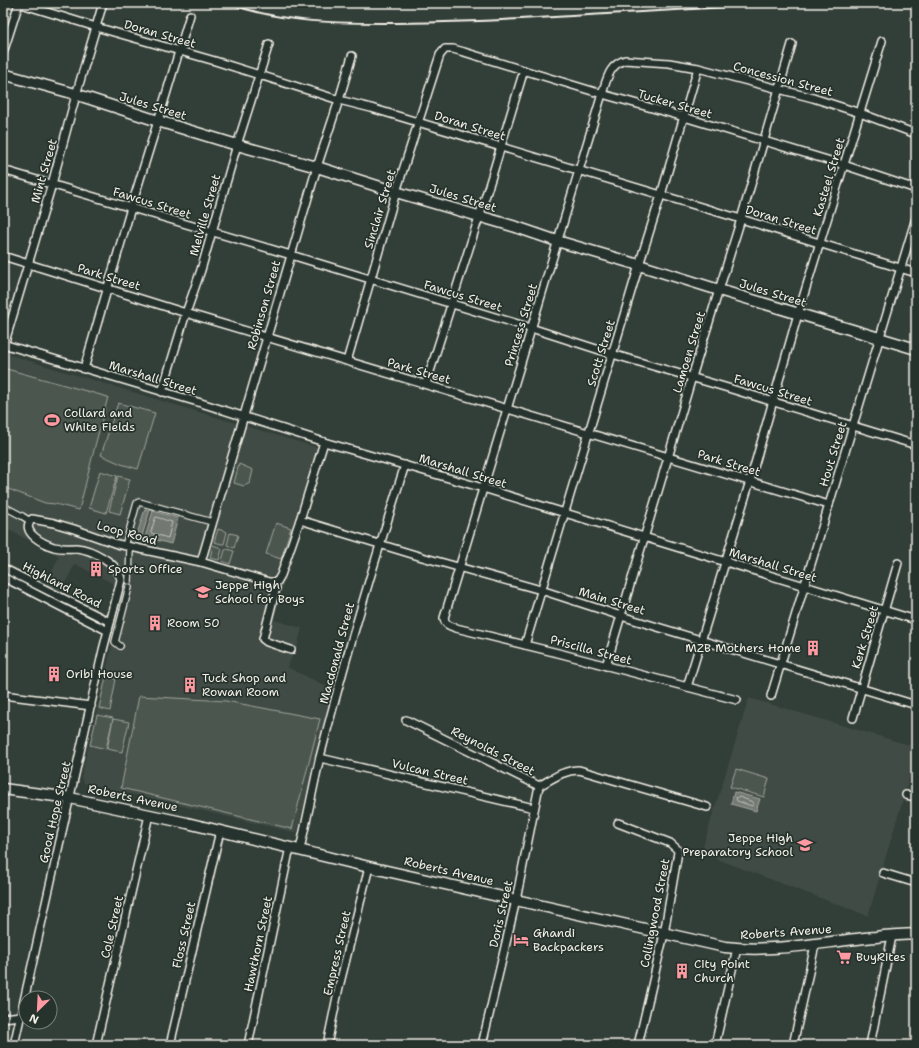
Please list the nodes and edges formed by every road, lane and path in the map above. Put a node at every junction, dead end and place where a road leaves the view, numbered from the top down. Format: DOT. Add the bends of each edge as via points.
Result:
graph roads {
  1 [pos="19,3"];
  2 [pos="103,3"];
  3 [pos="190,15"];
  4 [pos="96,27"];
  5 [pos="882,41"];
  6 [pos="269,44"];
  7 [pos="792,44"];
  8 [pos="179,51"];
  9 [pos="3,53"];
  10 [pos="352,56"];
  11 [pos="641,61"];
  12 [pos="437,64"];
  13 [pos="698,68"];
  14 [pos="524,70"];
  15 [pos="3,74"];
  16 [pos="259,75"];
  17 [pos="779,89"];
  18 [pos="602,94"];
  19 [pos="76,95"];
  20 [pos="339,100"];
  21 [pos="860,113"];
  22 [pos="684,117"];
  23 [pos="158,121"];
  24 [pos="419,122"];
  25 [pos="916,134"];
  26 [pos="764,142"];
  27 [pos="238,145"];
  28 [pos="500,147"];
  29 [pos="844,165"];
  30 [pos="317,167"];
  31 [pos="3,170"];
  32 [pos="580,171"];
  33 [pos="52,184"];
  34 [pos="916,189"];
  35 [pos="396,192"];
  36 [pos="661,195"];
  37 [pos="131,208"];
  38 [pos="479,216"];
  39 [pos="916,218"];
  40 [pos="741,219"];
  41 [pos="212,233"];
  42 [pos="558,241"];
  43 [pos="820,244"];
  44 [pos="290,255"];
  45 [pos="3,256"];
  46 [pos="28,263"];
  47 [pos="639,265"];
  48 [pos="901,268"];
  49 [pos="916,272"];
  50 [pos="370,280"];
  51 [pos="108,288"];
  52 [pos="719,290"];
  53 [pos="452,304"];
  54 [pos="186,313"];
  55 [pos="798,314"];
  56 [pos="531,328"];
  57 [pos="267,336"];
  58 [pos="879,338"];
  59 [pos="3,344"];
  60 [pos="916,349"];
  61 [pos="612,354"];
  62 [pos="347,361"];
  63 [pos="84,369"];
  64 [pos="692,377"];
  65 [pos="426,384"];
  66 [pos="162,392"];
  67 [pos="774,401"];
  68 [pos="507,408"];
  69 [pos="243,416"];
  70 [pos="853,426"];
  71 [pos="589,432"];
  72 [pos="324,442"];
  73 [pos="916,445"];
  74 [pos="669,456"];
  75 [pos="404,465"];
  76 [pos="750,481"];
  77 [pos="482,488"];
  78 [pos="829,505"];
  79 [pos="3,506"];
  80 [pos="564,513"];
  81 [pos="300,520"];
  82 [pos="30,521"];
  83 [pos="212,522"];
  84 [pos="644,538"];
  85 [pos="380,544"];
  86 [pos="128,547"];
  87 [pos="201,562"];
  88 [pos="725,562"];
  89 [pos="898,563"];
  90 [pos="459,567"];
  91 [pos="3,568"];
  92 [pos="3,578"];
  93 [pos="273,582"];
  94 [pos="805,586"];
  95 [pos="541,590"];
  96 [pos="885,610"];
  97 [pos="622,616"];
  98 [pos="444,618"];
  99 [pos="916,620"];
  100 [pos="110,622"];
  101 [pos="108,631"];
  102 [pos="701,640"];
  103 [pos="525,645"];
  104 [pos="120,646"];
  105 [pos="291,650"];
  106 [pos="781,664"];
  107 [pos="606,666"];
  108 [pos="687,687"];
  109 [pos="862,689"];
  110 [pos="3,695"];
  111 [pos="771,696"];
  112 [pos="737,700"];
  113 [pos="916,705"];
  114 [pos="91,706"];
  115 [pos="853,718"];
  116 [pos="406,720"];
  117 [pos="320,758"];
  118 [pos="539,786"];
  119 [pos="3,789"];
  120 [pos="906,795"];
  121 [pos="916,797"];
  122 [pos="70,798"];
  123 [pos="534,808"];
  124 [pos="707,808"];
  125 [pos="149,815"];
  126 [pos="618,823"];
  127 [pos="220,831"];
  128 [pos="295,848"];
  129 [pos="369,866"];
  130 [pos="883,873"];
  131 [pos="916,883"];
  132 [pos="516,900"];
  133 [pos="664,934"];
  134 [pos="916,934"];
  135 [pos="892,936"];
  136 [pos="815,945"];
  137 [pos="737,948"];
  138 [pos="27,990"];
  139 [pos="18,1016"];
  140 [pos="3,1018"];
  141 [pos="18,1028"];
  142 [pos="14,1045"];
  143 [pos="96,1045"];
  144 [pos="170,1045"];
  145 [pos="248,1045"];
  146 [pos="327,1045"];
  147 [pos="482,1045"];
  148 [pos="638,1045"];
  149 [pos="715,1045"];
  150 [pos="793,1045"];
  151 [pos="870,1045"];
  1 -- 4 [label="street, Doran Street"];
  1 -- 9 [label="street"];
  2 -- 4 [label="street, Mint Street"];
  3 -- 8 [label="street"];
  4 -- 8 [label="street, Doran Street"];
  4 -- 19 [label="street, Mint Street"];
  5 -- 21 [label="street, Kasteel Street"];
  6 -- 16 [label="street, Melville Street"];
  7 -- 17 [label="street, Lamoen Street"];
  8 -- 16 [label="street, Doran Street"];
  8 -- 23 [label="street"];
  10 -- 20 [label="street, Robinson Street"];
  11 -- 13 [label="street, Concession Street"];
  11 -- 18 [label="street, Princess Street" via="626,60 617,63 611,70"];
  12 -- 14 [label="street, Tucker Street" via="445,49 453,49"];
  12 -- 24 [label="street, Sinclair Street"];
  13 -- 17 [label="street, Concession Street"];
  13 -- 22 [label="street, Scott Street"];
  14 -- 18 [label="street, Tucker Street"];
  14 -- 28 [label="street"];
  15 -- 19 [label="main road, Jules Street"];
  16 -- 20 [label="street, Doran Street"];
  16 -- 27 [label="street, Melville Street"];
  17 -- 21 [label="street, Concession Street"];
  17 -- 26 [label="street, Lamoen Street"];
  18 -- 22 [label="street, Tucker Street"];
  18 -- 32 [label="street, Princess Street"];
  19 -- 23 [label="main road, Jules Street"];
  19 -- 33 [label="street, Mint Street"];
  20 -- 24 [label="street, Doran Street"];
  20 -- 30 [label="street, Robinson Street"];
  21 -- 25 [label="street, Concession Street"];
  21 -- 29 [label="street, Kasteel Street"];
  22 -- 26 [label="street, Tucker Street"];
  22 -- 36 [label="street, Scott Street"];
  23 -- 27 [label="main road, Jules Street"];
  23 -- 37 [label="street"];
  24 -- 28 [label="street, Doran Street"];
  24 -- 35 [label="street, Sinclair Street"];
  26 -- 29 [label="street, Tucker Street"];
  26 -- 40 [label="street, Lamoen Street"];
  27 -- 30 [label="main road, Jules Street"];
  27 -- 41 [label="street, Melville Street"];
  28 -- 32 [label="street, Doran Street"];
  28 -- 38 [label="street"];
  29 -- 34 [label="street, Tucker Street"];
  29 -- 43 [label="street, Kasteel Street"];
  30 -- 35 [label="main road, Jules Street"];
  30 -- 44 [label="street, Robinson Street"];
  31 -- 33 [label="street, Fawcus Street"];
  32 -- 36 [label="street, Doran Street"];
  32 -- 42 [label="street, Princess Street"];
  33 -- 37 [label="street, Fawcus Street"];
  33 -- 46 [label="street, Mint Street"];
  35 -- 38 [label="main road, Jules Street"];
  35 -- 50 [label="street, Sinclair Street"];
  36 -- 40 [label="street, Doran Street"];
  36 -- 47 [label="street, Scott Street"];
  37 -- 41 [label="street, Fawcus Street"];
  37 -- 51 [label="street"];
  38 -- 42 [label="main road, Jules Street"];
  38 -- 53 [label="street"];
  39 -- 48 [label="street, Hout Street"];
  40 -- 43 [label="street, Doran Street"];
  40 -- 52 [label="street, Lamoen Street"];
  41 -- 44 [label="street, Fawcus Street"];
  41 -- 54 [label="street, Melville Street"];
  42 -- 47 [label="main road, Jules Street"];
  42 -- 56 [label="street, Princess Street"];
  43 -- 48 [label="street, Doran Street"];
  43 -- 55 [label="street, Kasteel Street"];
  44 -- 50 [label="street, Fawcus Street"];
  44 -- 57 [label="street, Robinson Street"];
  45 -- 46 [label="street, Park Street"];
  46 -- 51 [label="street, Park Street"];
  46 -- 59 [label="street, Mint Street"];
  47 -- 52 [label="main road, Jules Street"];
  47 -- 61 [label="street, Scott Street"];
  48 -- 49 [label="street, Doran Street"];
  48 -- 58 [label="street, Hout Street"];
  50 -- 53 [label="street, Fawcus Street"];
  50 -- 62 [label="street, Sinclair Street"];
  51 -- 54 [label="street, Park Street"];
  51 -- 63 [label="street"];
  52 -- 55 [label="main road, Jules Street"];
  52 -- 64 [label="street, Lamoen Street"];
  53 -- 56 [label="street, Fawcus Street"];
  53 -- 65 [label="street"];
  54 -- 57 [label="street, Park Street"];
  54 -- 66 [label="street, Melville Street"];
  55 -- 58 [label="main road, Jules Street"];
  55 -- 67 [label="street, Kasteel Street"];
  56 -- 61 [label="street, Fawcus Street"];
  56 -- 68 [label="street, Princess Street"];
  57 -- 62 [label="street, Park Street"];
  57 -- 69 [label="street, Robinson Street"];
  58 -- 60 [label="main road, Jules Street"];
  58 -- 70 [label="street, Hout Street"];
  59 -- 63 [label="street, Marshall Street"];
  61 -- 64 [label="street, Fawcus Street"];
  61 -- 71 [label="street, Scott Street"];
  62 -- 65 [label="street, Park Street"];
  63 -- 66 [label="street, Marshall Street"];
  64 -- 67 [label="street, Fawcus Street"];
  64 -- 74 [label="street, Lamoen Street"];
  65 -- 68 [label="street, Park Street"];
  66 -- 69 [label="street, Marshall Street"];
  67 -- 70 [label="street, Fawcus Street"];
  67 -- 76 [label="street, Kasteel Street"];
  68 -- 71 [label="street, Park Street"];
  68 -- 77 [label="street, Princess Street"];
  69 -- 72 [label="street, Marshall Street"];
  69 -- 83 [label="street, Robinson Street"];
  70 -- 73 [label="street, Fawcus Street"];
  70 -- 78 [label="street, Hout Street"];
  71 -- 74 [label="street, Park Street"];
  71 -- 80 [label="street, Scott Street"];
  72 -- 75 [label="street, Marshall Street"];
  72 -- 81 [label="street"];
  74 -- 76 [label="street, Park Street"];
  74 -- 84 [label="street, Lamoen Street"];
  75 -- 77 [label="street, Marshall Street"];
  75 -- 85 [label="street, Macdonald Street"];
  76 -- 78 [label="street, Park Street"];
  76 -- 88 [label="street, Kasteel Street"];
  77 -- 80 [label="street, Marshall Street"];
  77 -- 90 [label="street, Princess Street"];
  78 -- 94 [label="street, Hout Street"];
  79 -- 82 [label="street"];
  80 -- 84 [label="street, Marshall Street"];
  80 -- 95 [label="street, Scott Street"];
  81 -- 85 [label="street, Main Street"];
  81 -- 93 [label="street" via="281,575 277,582"];
  82 -- 86 [label="street, Loop Road" via="32,519 54,523"];
  82 -- 100 [label="street, Good Hope Street" via="29,531 42,542 62,549 90,551 108,561 119,573 120,585"];
  83 -- 86 [label="street" via="139,502"];
  83 -- 87 [label="street, Robinson Street"];
  84 -- 88 [label="street, Marshall Street"];
  84 -- 97 [label="street, Lamoen Street"];
  85 -- 90 [label="street, Main Street"];
  85 -- 117 [label="street, Macdonald Street"];
  86 -- 87 [label="street, Loop Road"];
  86 -- 104 [label="street" via="129,584 115,642"];
  87 -- 93 [label="street, Loop Road"];
  88 -- 94 [label="street, Marshall Street"];
  88 -- 102 [label="street, Kasteel Street"];
  89 -- 96 [label="street, Kerk Street"];
  90 -- 95 [label="street, Main Street"];
  90 -- 98 [label="street, Princess Street"];
  91 -- 100 [label="street, Highland Road"];
  92 -- 101 [label="street, Highland Road"];
  93 -- 105 [label="street" via="276,588 263,639"];
  94 -- 96 [label="street, Marshall Street"];
  94 -- 106 [label="street, Hout Street"];
  95 -- 97 [label="street, Main Street"];
  95 -- 103 [label="street, Scott Street"];
  96 -- 99 [label="street, Marshall Street"];
  96 -- 109 [label="street, Kerk Street"];
  97 -- 102 [label="street, Main Street"];
  97 -- 107 [label="street, Lamoen Street"];
  98 -- 103 [label="street, Priscilla Street" via="447,625 456,628"];
  100 -- 101 [label="street, Good Hope Street"];
  101 -- 114 [label="street, Good Hope Street"];
  102 -- 106 [label="street, Main Street"];
  102 -- 108 [label="street, Kasteel Street"];
  103 -- 107 [label="street, Priscilla Street"];
  106 -- 109 [label="street, Main Street"];
  106 -- 111 [label="street, Hout Street"];
  107 -- 108 [label="street, Priscilla Street"];
  108 -- 112 [label="street, Priscilla Street"];
  109 -- 113 [label="street, Main Street"];
  109 -- 115 [label="street, Kerk Street"];
  110 -- 114 [label="street"];
  114 -- 122 [label="street, Good Hope Street"];
  116 -- 118 [label="street, Reynolds Street"];
  117 -- 123 [label="street, Vulcan Street"];
  117 -- 128 [label="street, Macdonald Street"];
  118 -- 123 [label="street, Doris Street"];
  118 -- 124 [label="street, Reynolds Street" via="562,773 579,770"];
  119 -- 122 [label="main road, Roberts Avenue"];
  120 -- 121 [label="street"];
  122 -- 125 [label="main road, Roberts Avenue"];
  122 -- 138 [label="street, Good Hope Street"];
  123 -- 132 [label="street, Doris Street"];
  125 -- 127 [label="main road, Roberts Avenue"];
  125 -- 143 [label="street, Cole Street"];
  126 -- 133 [label="street, Collingwood Street" via="670,842 677,849"];
  127 -- 128 [label="main road, Roberts Avenue"];
  127 -- 144 [label="street, Floss Street"];
  128 -- 129 [label="main road, Roberts Avenue"];
  128 -- 145 [label="street, Hawthorn Street"];
  129 -- 132 [label="main road, Roberts Avenue"];
  129 -- 146 [label="street, Empress Street"];
  130 -- 131 [label="street"];
  132 -- 133 [label="main road, Roberts Avenue"];
  132 -- 147 [label="street, Doris Street"];
  133 -- 137 [label="main road, Roberts Avenue"];
  133 -- 148 [label="street, Collingwood Street"];
  134 -- 135 [label="main road, Roberts Avenue"];
  135 -- 136 [label="main road, Roberts Avenue"];
  135 -- 151 [label="street"];
  136 -- 137 [label="main road, Roberts Avenue"];
  136 -- 150 [label="street"];
  137 -- 149 [label="street"];
  139 -- 140 [label="street"];
  141 -- 142 [label="street, Good Hope Street"];
}
